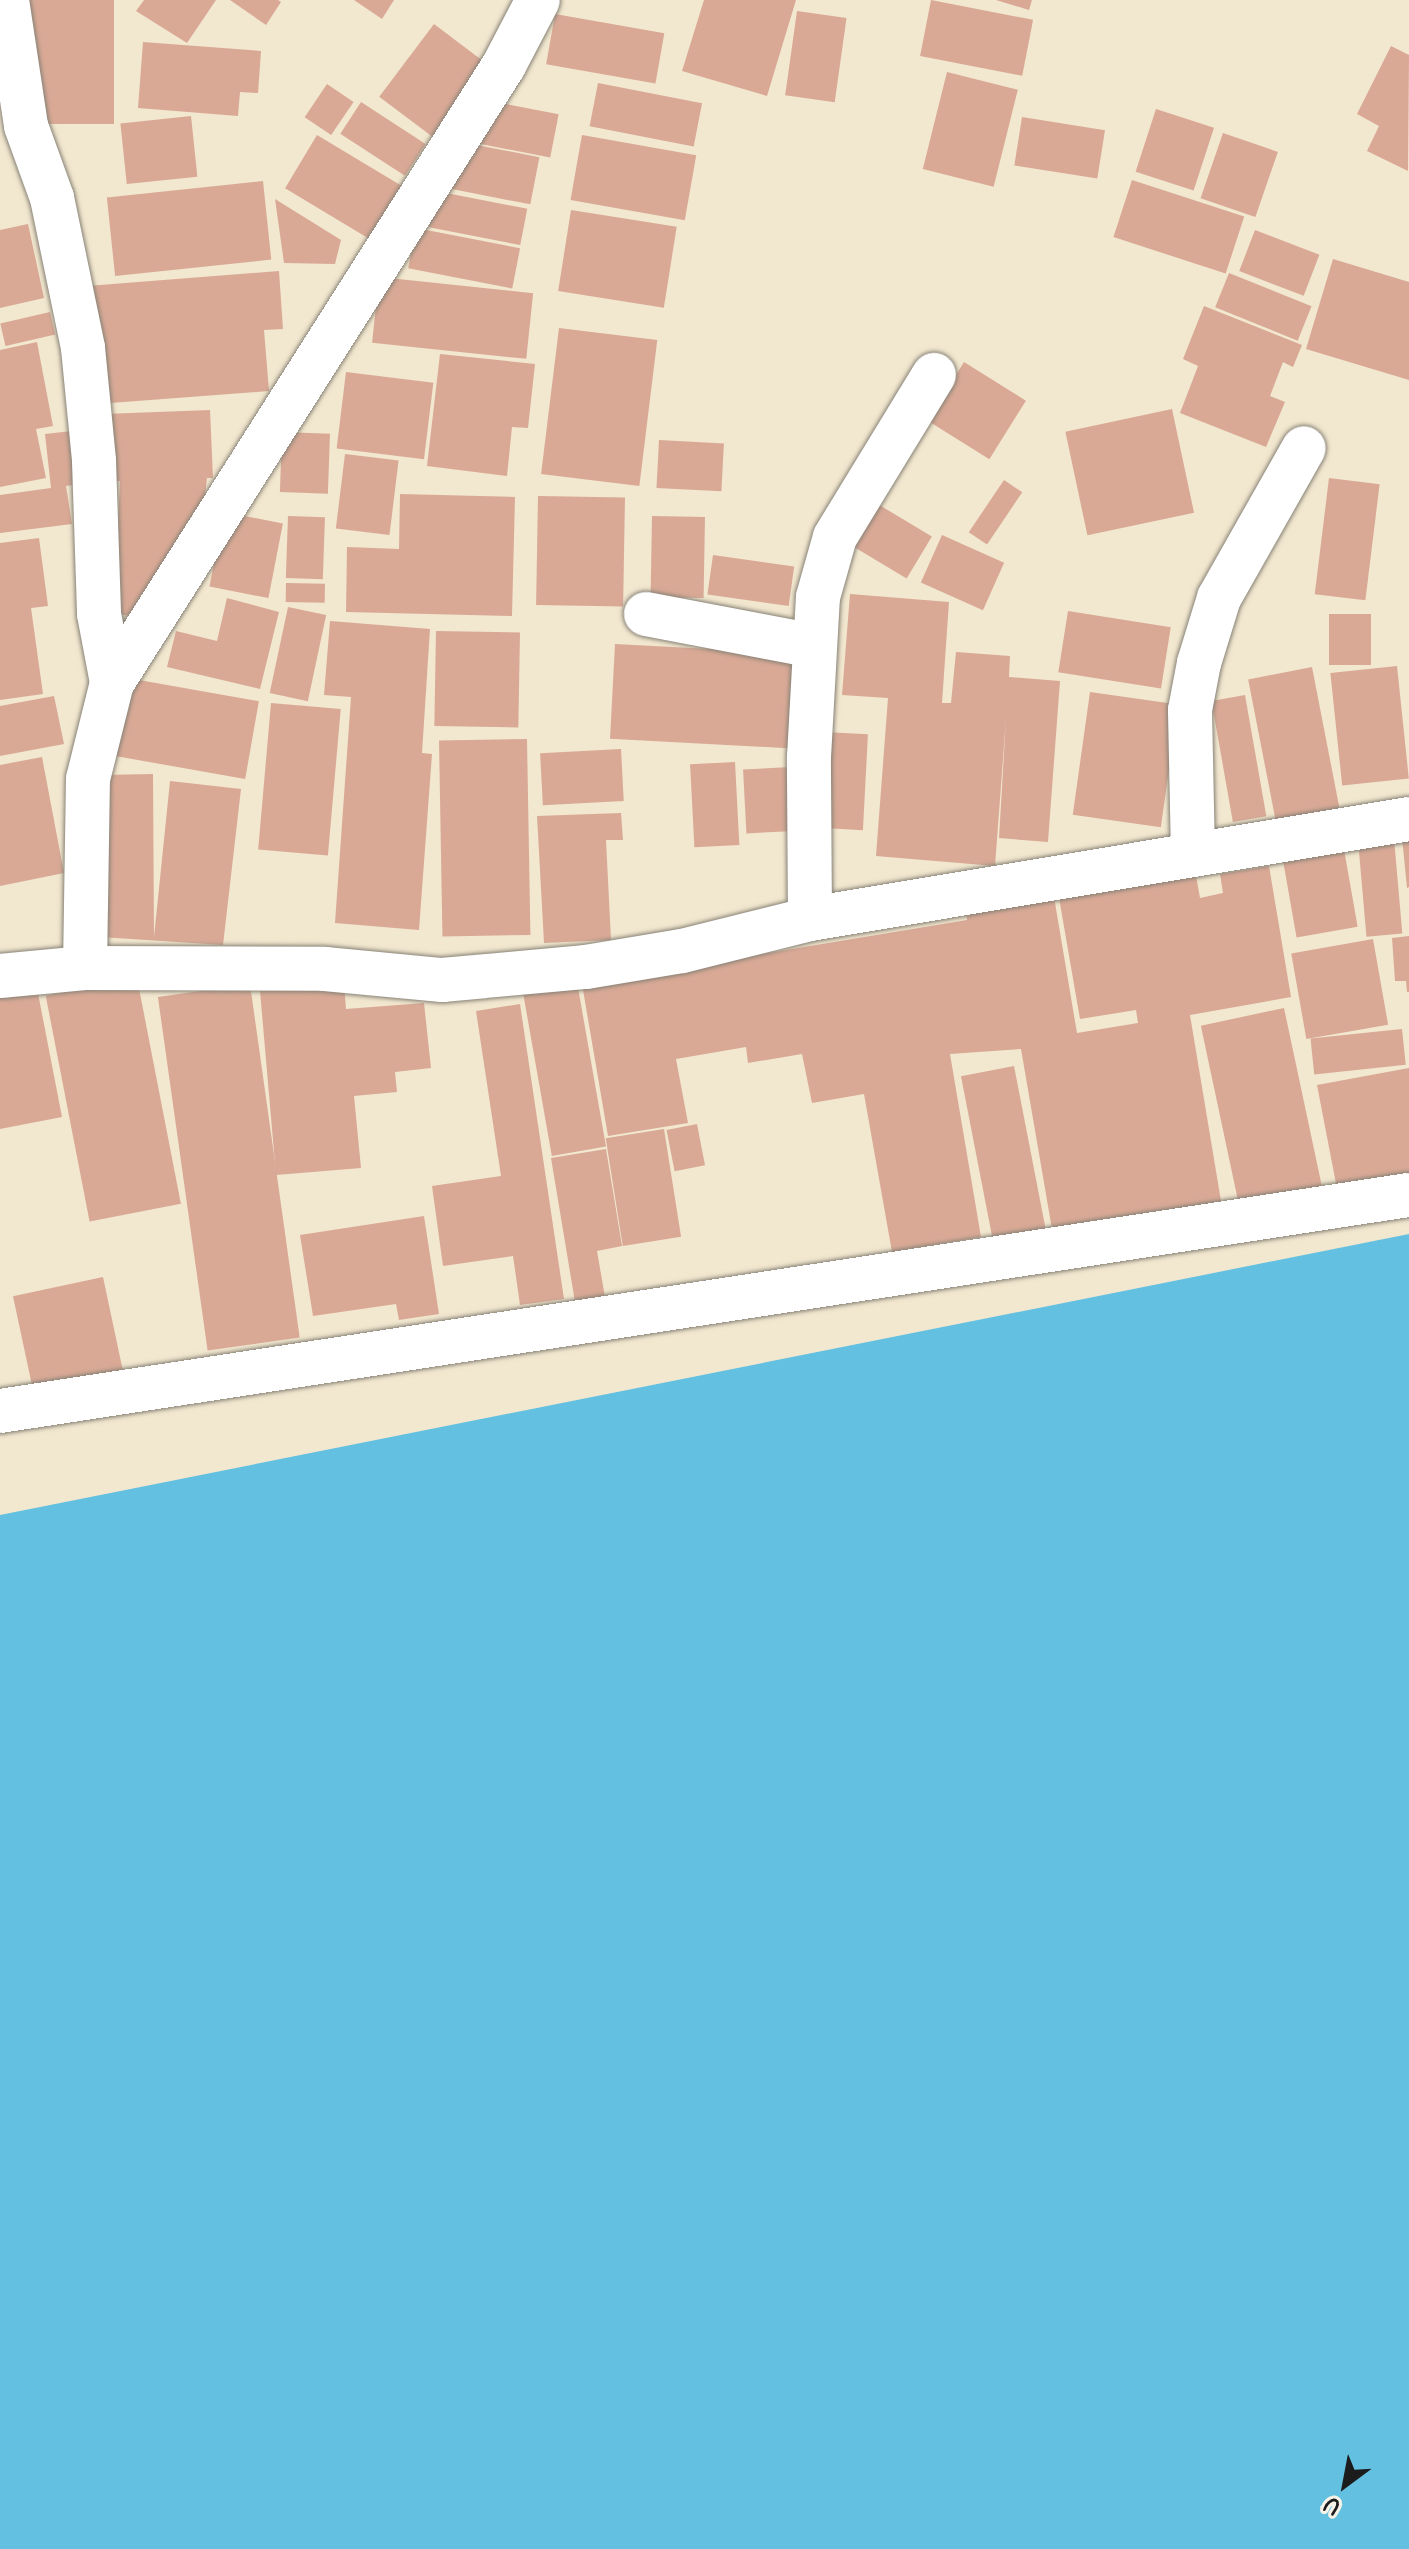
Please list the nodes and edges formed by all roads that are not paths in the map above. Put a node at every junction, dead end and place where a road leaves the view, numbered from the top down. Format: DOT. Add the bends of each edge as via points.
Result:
graph roads {
  1 [pos="7,0"];
  2 [pos="538,0"];
  3 [pos="934,375"];
  4 [pos="1304,448"];
  5 [pos="646,614"];
  6 [pos="813,646"];
  7 [pos="112,683"];
  8 [pos="1409,819"];
  9 [pos="1193,855"];
  10 [pos="810,919"];
  11 [pos="85,968"];
  12 [pos="0,976"];
  13 [pos="1409,1195"];
  14 [pos="0,1411"];
  1 -- 7 [label="street" via="26,126 52,198 83,348 94,461 99,614"];
  2 -- 7 [label="street" via="504,65"];
  3 -- 6 [label="street" via="835,537 818,597"];
  4 -- 9 [label="street" via="1219,598 1199,663 1190,710"];
  5 -- 6 [label="street"];
  6 -- 10 [label="street"];
  7 -- 11 [label="street" via="88,779"];
  8 -- 9 [label="street"];
  9 -- 10 [label="street"];
  10 -- 11 [label="street" via="682,951 599,965 442,980 325,969"];
  11 -- 12 [label="street"];
  13 -- 14 [label="street"];
}
